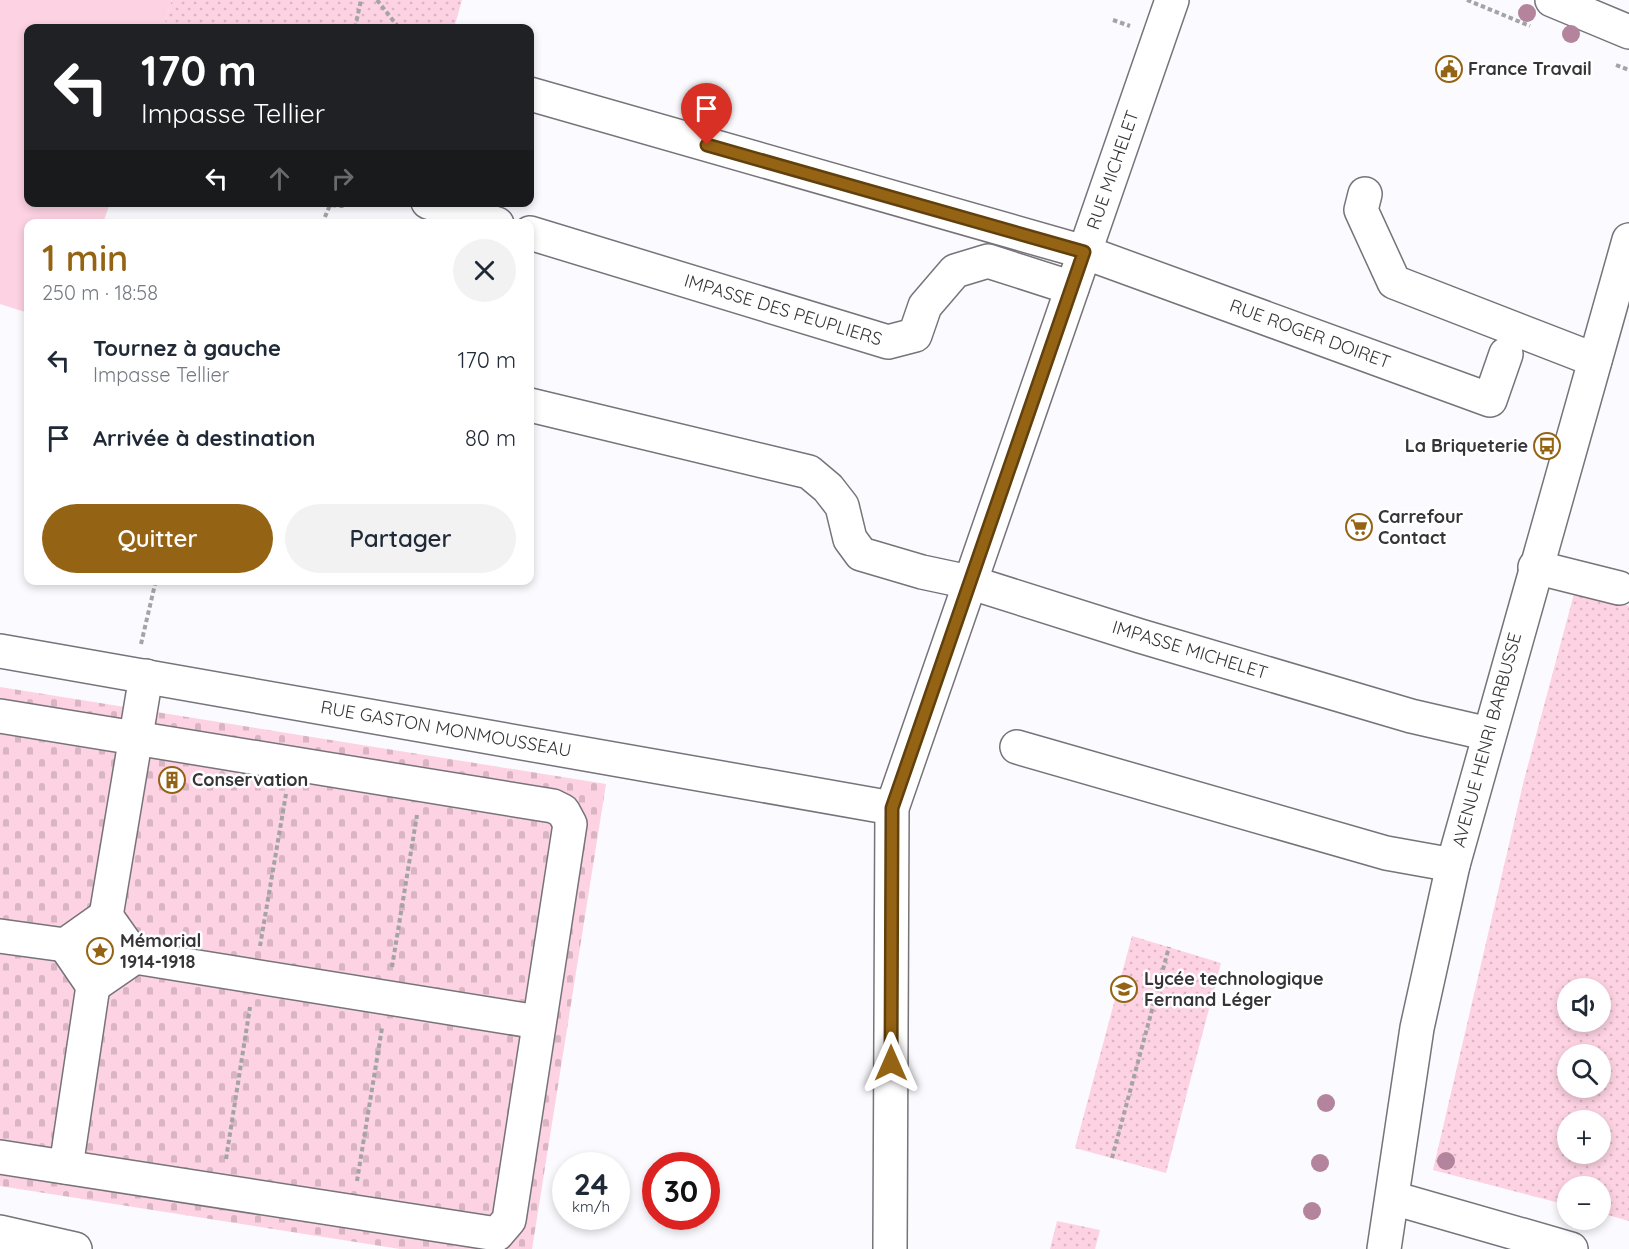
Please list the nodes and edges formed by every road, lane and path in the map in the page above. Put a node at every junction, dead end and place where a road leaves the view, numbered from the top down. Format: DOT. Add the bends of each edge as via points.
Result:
graph roads {
  1 [pos="360,0"];
  2 [pos="377,0"];
  3 [pos="1172,0"];
  4 [pos="1552,0"];
  5 [pos="356,24"];
  6 [pos="396,24"];
  7 [pos="1629,32"];
  8 [pos="534,95"];
  9 [pos="1365,194"];
  10 [pos="444,207"];
  11 [pos="481,219"];
  12 [pos="534,234"];
  13 [pos="1629,240"];
  14 [pos="1084,252"];
  15 [pos="1072,288"];
  16 [pos="1506,354"];
  17 [pos="1595,360"];
  18 [pos="534,406"];
  19 [pos="1535,567"];
  20 [pos="969,582"];
  21 [pos="155,585"];
  22 [pos="1619,588"];
  23 [pos="0,651"];
  24 [pos="140,676"];
  25 [pos="0,716"];
  26 [pos="1489,734"];
  27 [pos="135,738"];
  28 [pos="1017,747"];
  29 [pos="892,808"];
  30 [pos="1453,865"];
  31 [pos="106,916"];
  32 [pos="0,936"];
  33 [pos="65,945"];
  34 [pos="1169,947"];
  35 [pos="135,957"];
  36 [pos="93,986"];
  37 [pos="538,1022"];
  38 [pos="0,1157"];
  39 [pos="1112,1158"];
  40 [pos="66,1167"];
  41 [pos="1393,1198"];
  42 [pos="0,1232"];
  43 [pos="75,1249"];
  44 [pos="890,1249"];
  45 [pos="1384,1249"];
  46 [pos="1571,1249"];
  1 -- 5 [label="path"];
  2 -- 6 [label="path"];
  3 -- 14 [label="street, RUE MICHELET"];
  4 -- 7 [label="street"];
  8 -- 14 [label="street"];
  9 -- 17 [label="street" via="1361,210 1394,282"];
  10 -- 11 [label="street"];
  12 -- 15 [label="street, IMPASSE DES PEUPLIERS" via="888,342 915,335 925,306 955,271 988,261"];
  13 -- 17 [label="street, AVENUE HENRI BARBUSSE"];
  14 -- 15 [label="street, RUE MICHELET"];
  14 -- 16 [label="street, RUE ROGER DOIRET" via="1490,400"];
  15 -- 20 [label="street, RUE MICHELET"];
  17 -- 19 [label="street, AVENUE HENRI BARBUSSE"];
  18 -- 20 [label="street, IMPASSE MICHELET" via="809,472 842,506 850,539 861,554"];
  19 -- 22 [label="street"];
  19 -- 26 [label="street, AVENUE HENRI BARBUSSE"];
  20 -- 26 [label="street, IMPASSE MICHELET" via="1411,716"];
  20 -- 29 [label="street, RUE MICHELET"];
  21 -- 24 [label="path"];
  23 -- 24 [label="street, RUE GASTON MONMOUSSEAU"];
  24 -- 27 [label="street"];
  24 -- 29 [label="street, RUE GASTON MONMOUSSEAU"];
  25 -- 27 [label="street"];
  26 -- 30 [label="street, AVENUE HENRI BARBUSSE"];
  27 -- 31 [label="street"];
  27 -- 37 [label="street" via="553,806 563,811 568,816 569,836"];
  28 -- 30 [label="street" via="1386,853"];
  29 -- 44 [label="street, RUE MICHELET"];
  30 -- 41 [label="street, AVENUE HENRI BARBUSSE" via="1418,1028"];
  31 -- 33 [label="street"];
  31 -- 35 [label="street"];
  32 -- 33 [label="street"];
  33 -- 36 [label="street"];
  34 -- 39 [label="path"];
  35 -- 36 [label="street"];
  35 -- 37 [label="street"];
  36 -- 40 [label="street"];
  37 -- 40 [label="street" via="509,1220 497,1234"];
  38 -- 40 [label="street"];
  41 -- 45 [label="street, AVENUE HENRI BARBUSSE"];
  41 -- 46 [label="street"];
  42 -- 43 [label="street"];
}
